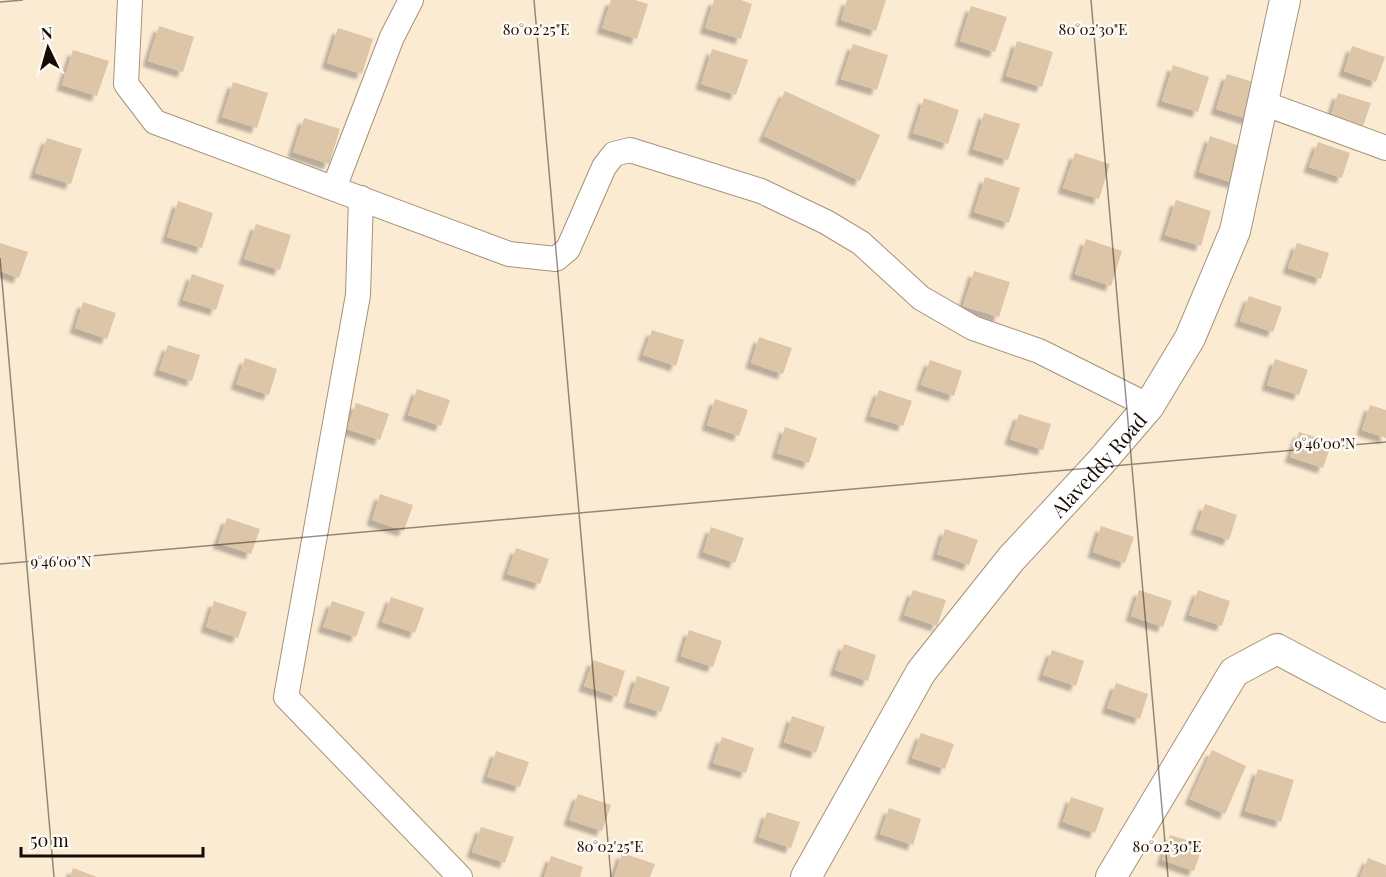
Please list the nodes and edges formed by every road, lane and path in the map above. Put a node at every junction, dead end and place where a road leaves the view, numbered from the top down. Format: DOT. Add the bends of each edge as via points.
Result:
graph roads {
  1 [pos="130,0"];
  2 [pos="411,0"];
  3 [pos="1285,0"];
  4 [pos="1263,103"];
  5 [pos="1386,148"];
  6 [pos="334,188"];
  7 [pos="361,198"];
  8 [pos="1149,406"];
  9 [pos="1386,707"];
  10 [pos="460,877"];
  11 [pos="806,877"];
  12 [pos="1111,877"];
  1 -- 6 [label="street" via="126,84 155,122"];
  2 -- 6 [label="street" via="392,38"];
  3 -- 4 [label="street, Alaveddy Road"];
  4 -- 5 [label="street"];
  4 -- 8 [label="street, Alaveddy Road" via="1235,231 1190,338"];
  6 -- 7 [label="street"];
  7 -- 8 [label="street" via="509,254 556,259 568,249 604,167 614,154 630,150 761,191 826,222 861,243 921,298 974,328 1039,351"];
  7 -- 10 [label="street" via="358,295 286,697"];
  8 -- 11 [label="street, Alaveddy Road" via="1011,560 921,672"];
  9 -- 12 [label="street" via="1277,649 1234,672"];
}
